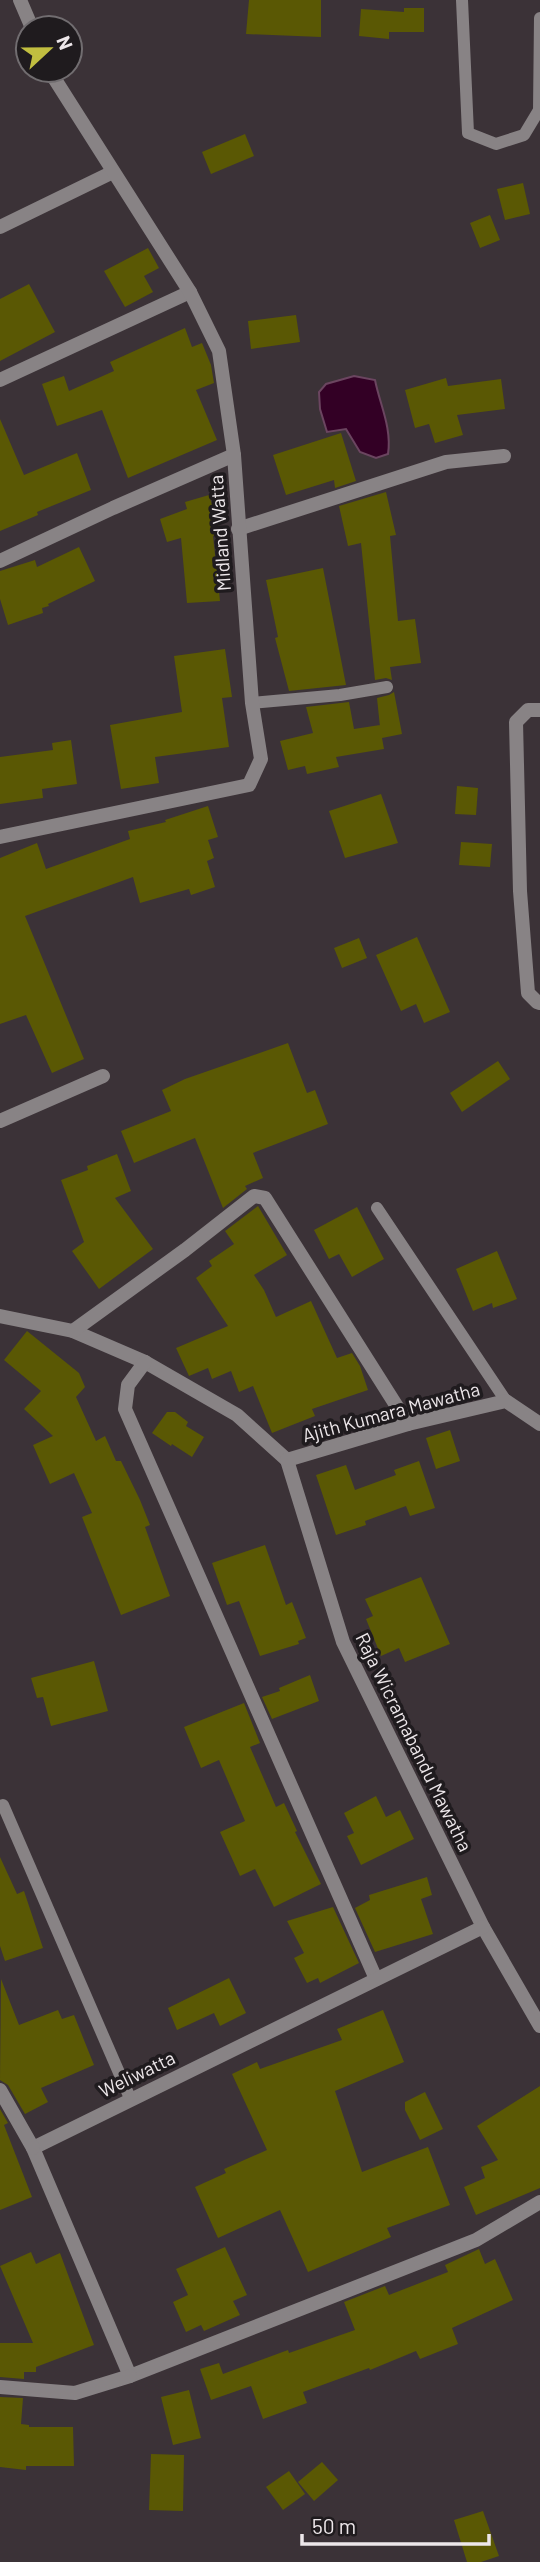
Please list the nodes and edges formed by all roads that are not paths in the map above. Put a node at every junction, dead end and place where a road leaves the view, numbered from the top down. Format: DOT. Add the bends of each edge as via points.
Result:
graph roads {
  1 [pos="461,0"];
  2 [pos="540,18"];
  3 [pos="59,84"];
  4 [pos="113,172"];
  5 [pos="0,227"];
  6 [pos="190,292"];
  7 [pos="0,380"];
  8 [pos="234,455"];
  9 [pos="504,456"];
  10 [pos="238,529"];
  11 [pos="0,561"];
  12 [pos="387,687"];
  13 [pos="253,703"];
  14 [pos="540,710"];
  15 [pos="0,837"];
  16 [pos="540,1003"];
  17 [pos="103,1076"];
  18 [pos="0,1121"];
  19 [pos="377,1208"];
  20 [pos="0,1316"];
  21 [pos="73,1331"];
  22 [pos="145,1362"];
  23 [pos="506,1401"];
  24 [pos="540,1423"];
  25 [pos="408,1424"];
  26 [pos="287,1460"];
  27 [pos="3,1805"];
  28 [pos="483,1927"];
  29 [pos="376,1979"];
  30 [pos="540,2026"];
  31 [pos="0,2090"];
  32 [pos="130,2098"];
  33 [pos="33,2148"];
  34 [pos="540,2202"];
  35 [pos="130,2376"];
  36 [pos="0,2387"];
  1 -- 2 [label="lane" via="468,133 496,144 524,135 539,110"];
  3 -- 4 [label="street, Midland Watta"];
  4 -- 5 [label="street"];
  4 -- 6 [label="street, Midland Watta"];
  6 -- 7 [label="street"];
  6 -- 8 [label="street, Midland Watta" via="219,351"];
  8 -- 10 [label="street, Midland Watta"];
  8 -- 11 [label="street"];
  9 -- 10 [label="street" via="446,462"];
  10 -- 13 [label="street, Midland Watta"];
  12 -- 13 [label="lane"];
  13 -- 15 [label="street, Midland Watta" via="261,758 249,785"];
  14 -- 16 [label="street" via="528,710 516,722 528,993"];
  17 -- 18 [label="street"];
  19 -- 23 [label="lane"];
  20 -- 21 [label="street"];
  21 -- 22 [label="street"];
  21 -- 25 [label="street" via="254,1196 265,1198"];
  22 -- 26 [label="street" via="237,1415"];
  22 -- 29 [label="street" via="128,1385 125,1409"];
  23 -- 24 [label="street, Ajith Kumara Mawatha"];
  23 -- 25 [label="street, Ajith Kumara Mawatha"];
  25 -- 26 [label="street, Ajith Kumara Mawatha"];
  26 -- 28 [label="street, Raja Wicramabandu Mawatha" via="343,1642"];
  27 -- 32 [label="lane"];
  28 -- 29 [label="street, Weliwatta"];
  28 -- 30 [label="street, Raja Wicramabandu Mawatha"];
  29 -- 32 [label="street, Weliwatta"];
  31 -- 33 [label="street"];
  32 -- 33 [label="street, Weliwatta"];
  33 -- 35 [label="street"];
  34 -- 35 [label="street" via="476,2240"];
  35 -- 36 [label="street" via="75,2393"];
}
